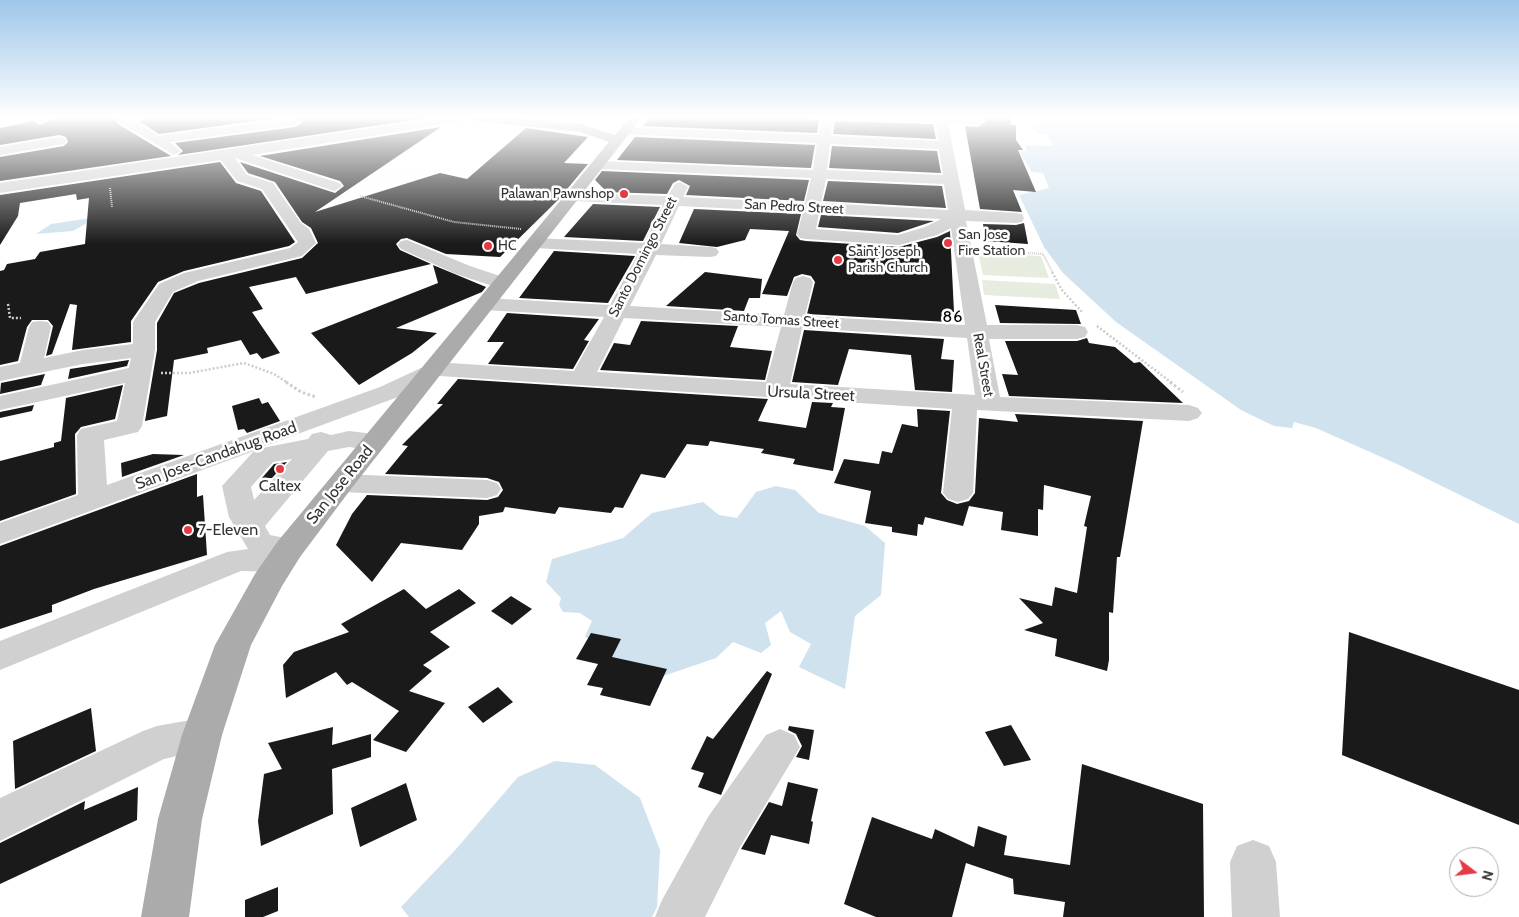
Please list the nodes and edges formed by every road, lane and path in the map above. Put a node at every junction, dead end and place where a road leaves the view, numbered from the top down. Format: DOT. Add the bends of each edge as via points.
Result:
graph roads {
  1 [pos="195,159"];
  2 [pos="232,159"];
  3 [pos="244,159"];
  4 [pos="602,159"];
  5 [pos="647,159"];
  6 [pos="696,159"];
  7 [pos="734,159"];
  8 [pos="821,159"];
  9 [pos="949,159"];
  10 [pos="186,160"];
  11 [pos="598,165"];
  12 [pos="819,176"];
  13 [pos="952,180"];
  14 [pos="334,186"];
  15 [pos="0,188"];
  16 [pos="360,196"];
  17 [pos="573,196"];
  18 [pos="671,201"];
  19 [pos="811,208"];
  20 [pos="957,216"];
  21 [pos="1016,218"];
  22 [pos="540,236"];
  23 [pos="407,245"];
  24 [pos="650,249"];
  25 [pos="962,249"];
  26 [pos="710,252"];
  27 [pos="803,282"];
  28 [pos="494,293"];
  29 [pos="617,309"];
  30 [pos="794,321"];
  31 [pos="1085,323"];
  32 [pos="40,328"];
  33 [pos="977,332"];
  34 [pos="142,361"];
  35 [pos="30,368"];
  36 [pos="432,371"];
  37 [pos="0,374"];
  38 [pos="582,378"];
  39 [pos="776,392"];
  40 [pos="0,403"];
  41 [pos="977,403"];
  42 [pos="1189,404"];
  43 [pos="324,424"];
  44 [pos="374,442"];
  45 [pos="341,483"];
  46 [pos="487,489"];
  47 [pos="958,493"];
  48 [pos="93,501"];
  49 [pos="0,534"];
  50 [pos="285,555"];
  51 [pos="0,656"];
  52 [pos="202,735"];
  53 [pos="780,747"];
  54 [pos="0,820"];
  55 [pos="1253,862"];
  56 [pos="165,917"];
  57 [pos="679,917"];
  58 [pos="1256,917"];
  1 -- 10 [label="street"];
  2 -- 34 [label="street" via="242,178 268,186 307,243 296,252 191,276 166,288 144,322"];
  3 -- 14 [label="street"];
  4 -- 11 [label="main road, San Jose Road"];
  5 -- 11 [label="street"];
  6 -- 18 [label="street, Santo Domingo Street"];
  7 -- 12 [label="street"];
  8 -- 12 [label="street"];
  9 -- 13 [label="street, Real Street"];
  10 -- 15 [label="street" via="48,174"];
  11 -- 17 [label="main road, San Jose Road"];
  12 -- 13 [label="street"];
  12 -- 19 [label="street"];
  13 -- 20 [label="street, Real Street"];
  16 -- 22 [label="path" via="454,222 509,228"];
  17 -- 18 [label="street, San Pedro Street"];
  17 -- 22 [label="main road, San Jose Road"];
  18 -- 19 [label="street, San Pedro Street"];
  18 -- 24 [label="street, Santo Domingo Street"];
  19 -- 20 [label="street, San Pedro Street"];
  19 -- 20 [label="street" via="806,234 899,240 931,231"];
  20 -- 21 [label="street, San Pedro Street"];
  20 -- 25 [label="street, Real Street"];
  22 -- 24 [label="street"];
  22 -- 28 [label="main road, San Jose Road"];
  23 -- 28 [label="street, Santo Tomas Street" via="463,270"];
  24 -- 26 [label="street"];
  24 -- 29 [label="street, Santo Domingo Street"];
  25 -- 31 [label="path" via="1044,254 1062,290"];
  25 -- 33 [label="street, Real Street"];
  27 -- 30 [label="street"];
  28 -- 29 [label="street, Santo Tomas Street"];
  28 -- 36 [label="main road, San Jose Road"];
  29 -- 30 [label="street, Santo Tomas Street"];
  29 -- 38 [label="street, Santo Domingo Street"];
  30 -- 33 [label="street, Santo Tomas Street"];
  30 -- 39 [label="street"];
  31 -- 33 [label="street, Santo Tomas Street"];
  31 -- 42 [label="path"];
  32 -- 35 [label="street"];
  33 -- 41 [label="street, Real Street"];
  34 -- 35 [label="street" via="84,357"];
  34 -- 40 [label="street"];
  34 -- 43 [label="path" via="189,373 244,363 274,374 301,392 318,398"];
  34 -- 48 [label="street" via="129,426 90,435"];
  35 -- 37 [label="street"];
  36 -- 38 [label="street, Ursula Street"];
  36 -- 43 [label="street, San Jose-Candahug Road"];
  36 -- 44 [label="main road, San Jose Road"];
  38 -- 39 [label="street, Ursula Street"];
  39 -- 41 [label="street, Ursula Street"];
  41 -- 42 [label="street, Ursula Street" via="1090,410"];
  41 -- 47 [label="street, Real Street"];
  43 -- 44 [label="street" via="349,439"];
  43 -- 48 [label="street, San Jose-Candahug Road"];
  43 -- 50 [label="street" via="249,525 260,544"];
  44 -- 45 [label="main road, San Jose Road"];
  45 -- 46 [label="street"];
  45 -- 50 [label="main road, San Jose Road"];
  48 -- 49 [label="street, San Jose-Candahug Road"];
  50 -- 51 [label="street" via="238,560"];
  50 -- 52 [label="main road, San Jose Road" via="233,645"];
  52 -- 54 [label="street" via="157,744"];
  52 -- 56 [label="main road, San Jose Road" via="180,819"];
  53 -- 57 [label="street" via="724,832"];
  55 -- 58 [label="street"];
}
